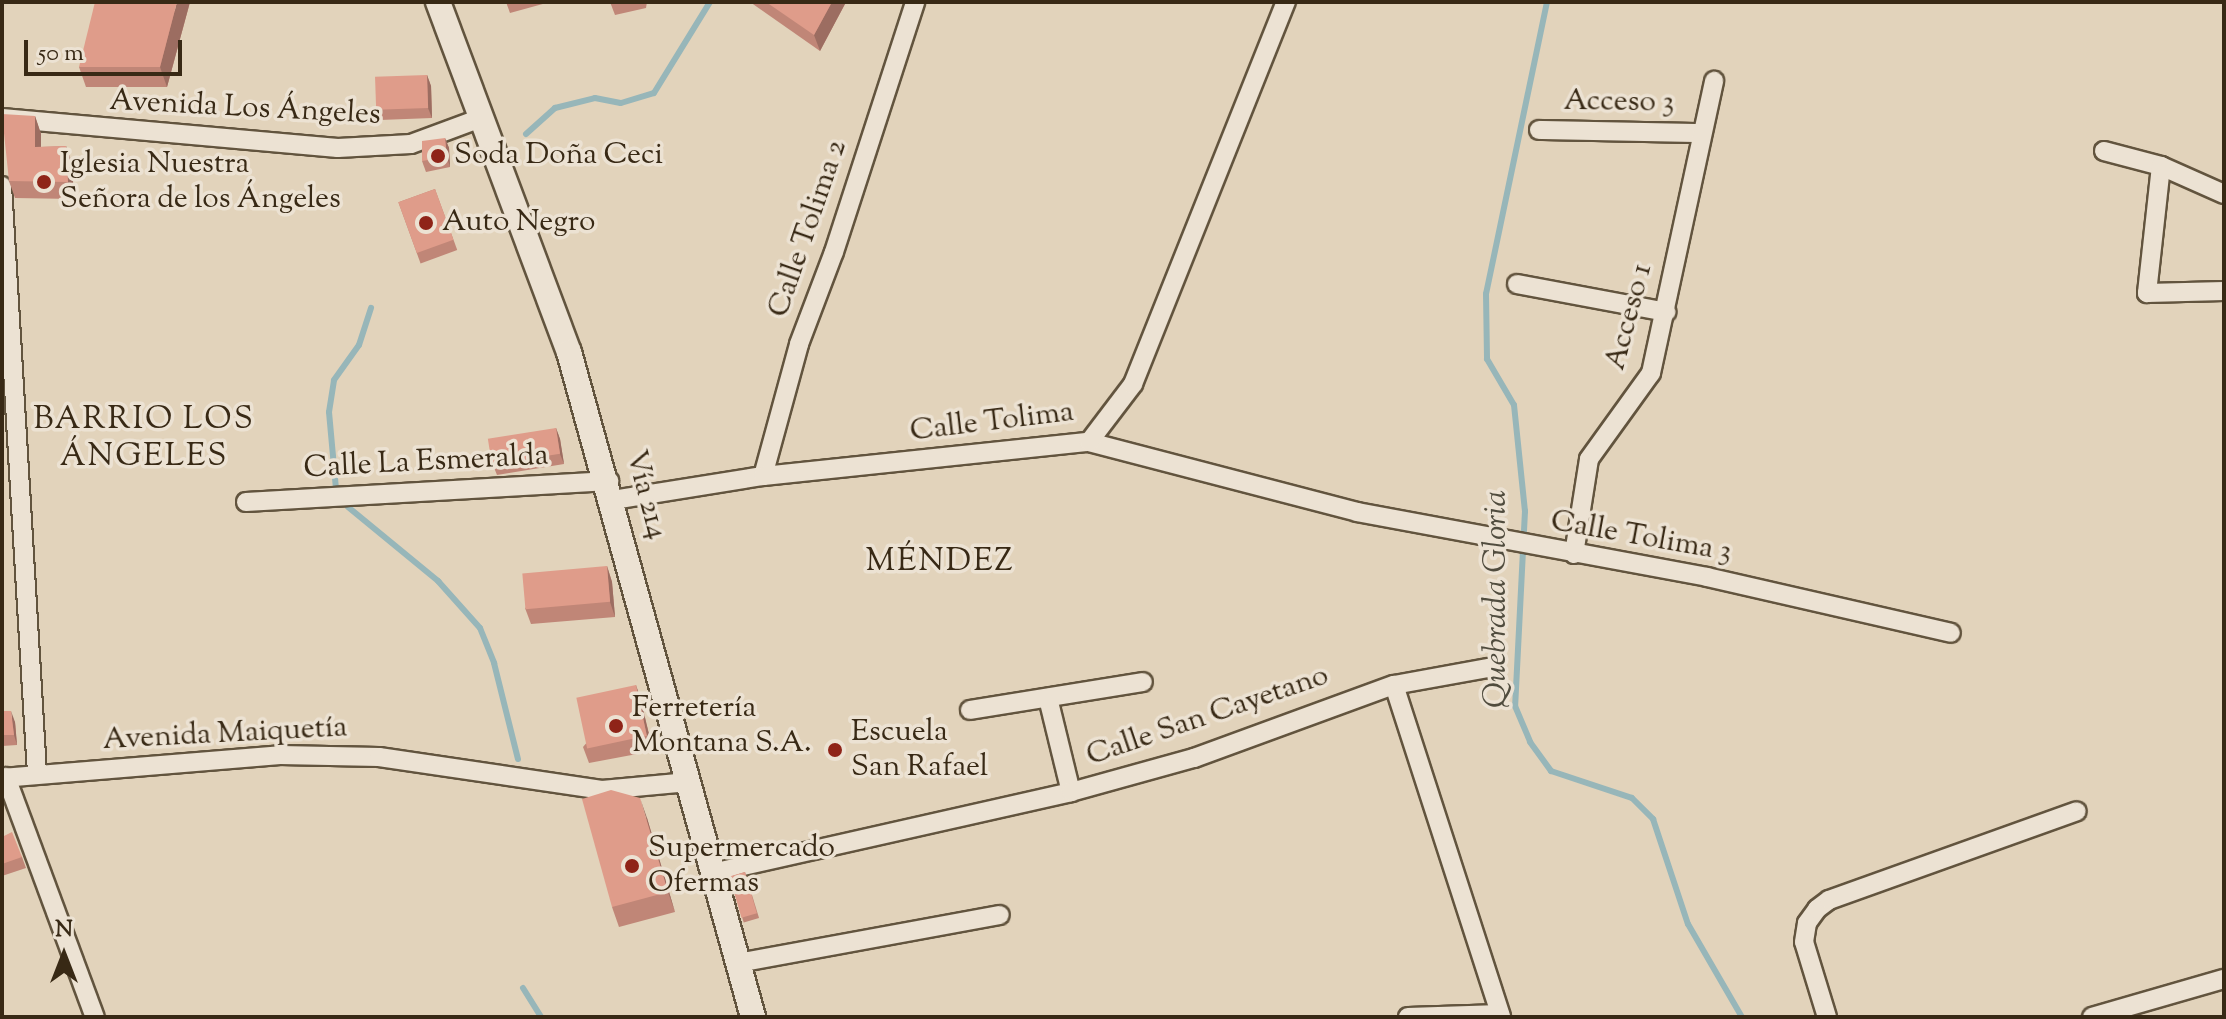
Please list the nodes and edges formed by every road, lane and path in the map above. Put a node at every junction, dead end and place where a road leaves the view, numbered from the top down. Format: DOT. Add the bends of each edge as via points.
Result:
graph roads {
  1 [pos="438,2"];
  2 [pos="915,2"];
  3 [pos="1286,2"];
  4 [pos="1714,81"];
  5 [pos="2,118"];
  6 [pos="481,118"];
  7 [pos="1539,130"];
  8 [pos="1699,133"];
  9 [pos="2104,151"];
  10 [pos="2161,166"];
  11 [pos="2,186"];
  12 [pos="2224,194"];
  13 [pos="1517,284"];
  14 [pos="2224,291"];
  15 [pos="1666,312"];
  16 [pos="1089,442"];
  17 [pos="763,476"];
  18 [pos="611,490"];
  19 [pos="246,502"];
  20 [pos="1574,554"];
  21 [pos="1951,633"];
  22 [pos="1488,668"];
  23 [pos="1143,682"];
  24 [pos="1394,685"];
  25 [pos="1048,698"];
  26 [pos="970,710"];
  27 [pos="37,773"];
  28 [pos="4,778"];
  29 [pos="689,782"];
  30 [pos="1071,792"];
  31 [pos="2077,811"];
  32 [pos="712,873"];
  33 [pos="1000,915"];
  34 [pos="738,963"];
  35 [pos="2224,979"];
  36 [pos="1500,1016"];
  37 [pos="95,1017"];
  38 [pos="753,1017"];
  39 [pos="1408,1017"];
  40 [pos="1827,1017"];
  41 [pos="2092,1017"];
  1 -- 6 [label="main road, Vía 214"];
  2 -- 17 [label="street, Calle Tolima 2" via="799,344"];
  3 -- 16 [label="street, Calle Tolima" via="1133,384"];
  4 -- 8 [label="street, Acceso 1"];
  5 -- 6 [label="street, Avenida Los Ángeles" via="338,148 411,144"];
  6 -- 18 [label="main road, Vía 214" via="569,352"];
  7 -- 8 [label="street, Acceso 3"];
  8 -- 15 [label="street, Acceso 1"];
  9 -- 10 [label="street"];
  10 -- 12 [label="street"];
  10 -- 14 [label="street" via="2147,293"];
  11 -- 27 [label="street"];
  13 -- 15 [label="street"];
  15 -- 20 [label="street, Acceso 1" via="1651,373 1589,459"];
  16 -- 17 [label="street, Calle Tolima"];
  16 -- 20 [label="street, Calle Tolima 3" via="1248,487"];
  17 -- 18 [label="street, Calle Tolima"];
  18 -- 19 [label="street, Calle La Esmeralda"];
  18 -- 29 [label="main road, Vía 214"];
  20 -- 21 [label="street, Calle Tolima 3" via="1707,577"];
  22 -- 24 [label="street, Calle San Cayetano"];
  23 -- 25 [label="street"];
  24 -- 30 [label="street, Calle San Cayetano" via="1194,758"];
  24 -- 36 [label="street"];
  25 -- 26 [label="street"];
  25 -- 30 [label="street"];
  27 -- 28 [label="street, Avenida Maiquetía"];
  27 -- 29 [label="street, Avenida Maiquetía" via="280,755 379,757 602,790"];
  28 -- 37 [label="street"];
  29 -- 32 [label="main road, Vía 214"];
  30 -- 32 [label="street, Calle San Cayetano"];
  31 -- 40 [label="street" via="1829,900 1817,909 1807,923 1804,942"];
  32 -- 34 [label="main road, Vía 214"];
  33 -- 34 [label="street"];
  34 -- 38 [label="main road, Vía 214"];
  35 -- 41 [label="street"];
  36 -- 39 [label="street"];
}
